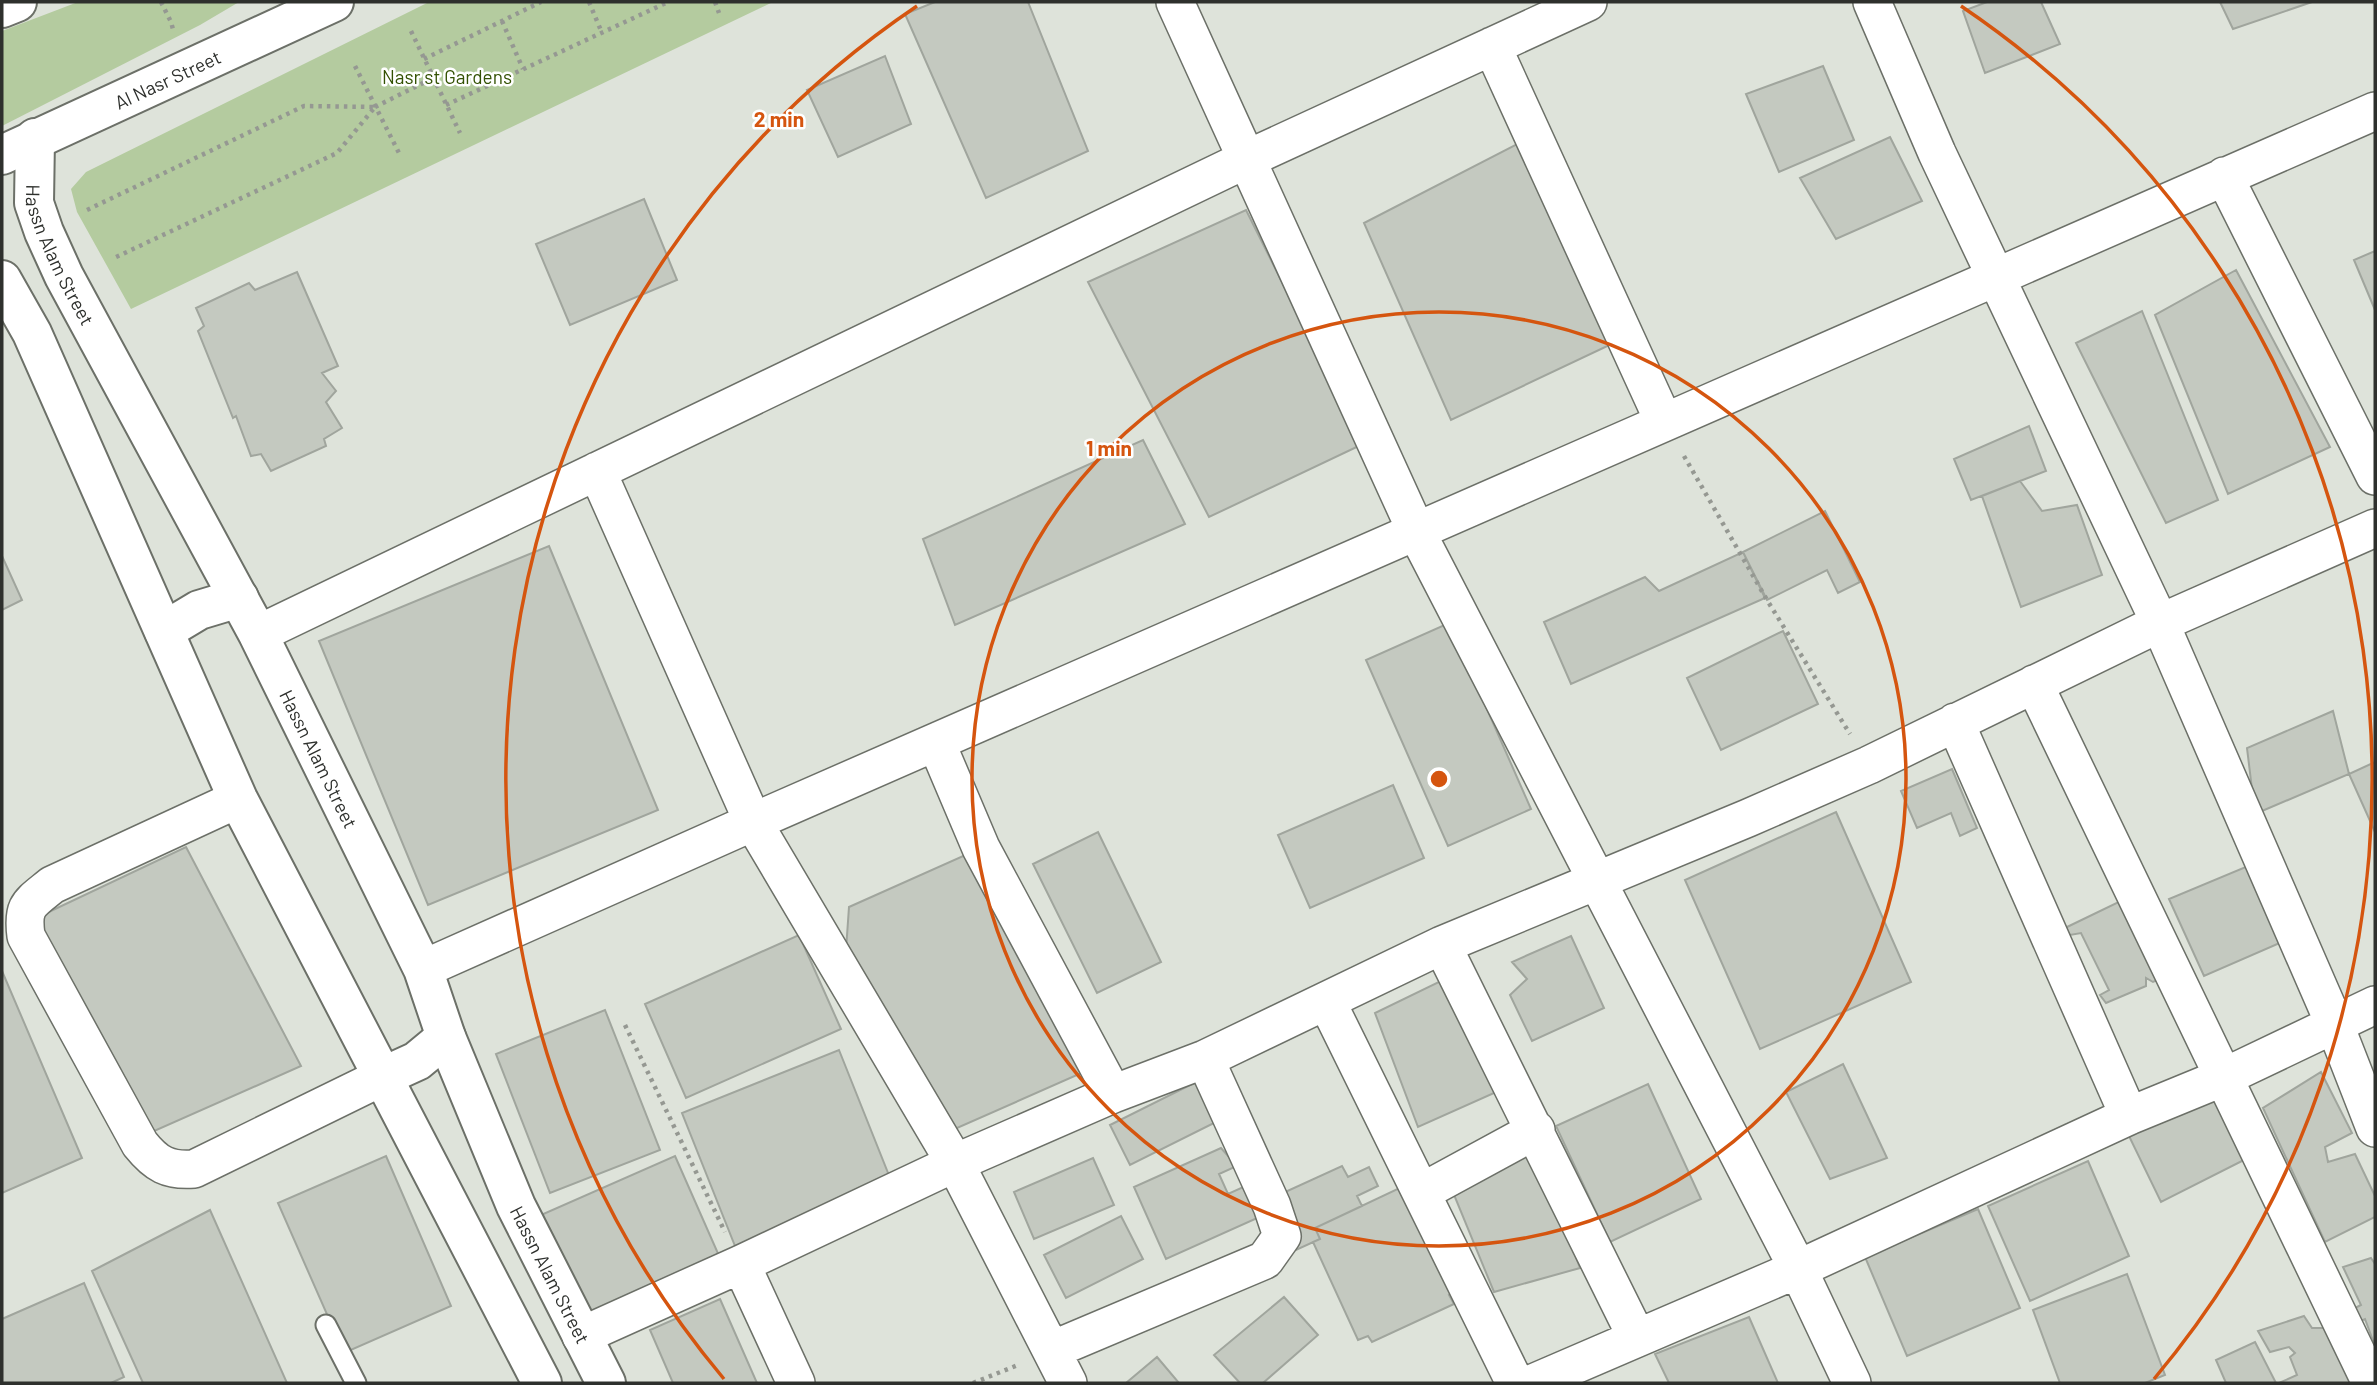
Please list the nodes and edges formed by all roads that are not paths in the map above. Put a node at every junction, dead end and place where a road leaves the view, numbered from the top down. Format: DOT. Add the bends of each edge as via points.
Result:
graph roads {
  1 [pos="17,2"];
  2 [pos="334,2"];
  3 [pos="1175,2"];
  4 [pos="1588,2"];
  5 [pos="1872,2"];
  6 [pos="2,8"];
  7 [pos="1492,46"];
  8 [pos="2375,111"];
  9 [pos="18,147"];
  10 [pos="1247,159"];
  11 [pos="2224,176"];
  12 [pos="1995,275"];
  13 [pos="2,280"];
  14 [pos="1664,422"];
  15 [pos="597,471"];
  16 [pos="2375,476"];
  17 [pos="2375,528"];
  18 [pos="1417,533"];
  19 [pos="239,598"];
  20 [pos="2160,623"];
  21 [pos="164,631"];
  22 [pos="258,634"];
  23 [pos="2034,684"];
  24 [pos="1955,722"];
  25 [pos="936,742"];
  26 [pos="238,799"];
  27 [pos="753,822"];
  28 [pos="1596,882"];
  29 [pos="1442,945"];
  30 [pos="423,969"];
  31 [pos="1327,1002"];
  32 [pos="2375,1005"];
  33 [pos="2334,1023"];
  34 [pos="446,1037"];
  35 [pos="1205,1059"];
  36 [pos="382,1077"];
  37 [pos="2224,1077"];
  38 [pos="1113,1094"];
  39 [pos="2129,1116"];
  40 [pos="2375,1128"];
  41 [pos="1536,1130"];
  42 [pos="955,1163"];
  43 [pos="1422,1192"];
  44 [pos="741,1264"];
  45 [pos="1798,1269"];
  46 [pos="326,1325"];
  47 [pos="581,1336"];
  48 [pos="1637,1338"];
  49 [pos="1052,1350"];
  50 [pos="356,1383"];
  51 [pos="542,1383"];
  52 [pos="606,1383"];
  53 [pos="796,1383"];
  54 [pos="1068,1383"];
  55 [pos="1515,1383"];
  56 [pos="1533,1383"];
  57 [pos="1852,1383"];
  58 [pos="2371,1383"];
  1 -- 6 [label="street"];
  2 -- 9 [label="street, Al Nasr Street"];
  3 -- 10 [label="street"];
  4 -- 7 [label="street"];
  5 -- 12 [label="street"];
  7 -- 10 [label="street"];
  7 -- 14 [label="street"];
  8 -- 11 [label="street"];
  9 -- 19 [label="street, Hassn Alam Street" via="44,232 64,276"];
  10 -- 15 [label="street"];
  10 -- 18 [label="street"];
  11 -- 12 [label="street"];
  11 -- 16 [label="street"];
  12 -- 14 [label="street"];
  12 -- 20 [label="street"];
  13 -- 21 [label="street" via="32,333"];
  14 -- 18 [label="street"];
  15 -- 22 [label="street"];
  15 -- 27 [label="street"];
  17 -- 20 [label="street"];
  18 -- 25 [label="street"];
  18 -- 28 [label="street"];
  19 -- 21 [label="street" via="199,610"];
  19 -- 22 [label="street, Hassn Alam Street"];
  20 -- 23 [label="street"];
  20 -- 33 [label="street"];
  21 -- 26 [label="street"];
  22 -- 30 [label="street, Hassn Alam Street"];
  23 -- 24 [label="street"];
  23 -- 37 [label="street"];
  24 -- 28 [label="street" via="1869,765"];
  24 -- 39 [label="street"];
  25 -- 27 [label="street"];
  25 -- 38 [label="street" via="981,848"];
  26 -- 36 [label="street"];
  26 -- 36 [label="street" via="52,885 23,916 26,936 140,1144 151,1158 175,1170 194,1169"];
  27 -- 30 [label="street"];
  27 -- 42 [label="street"];
  28 -- 29 [label="street"];
  28 -- 45 [label="street"];
  29 -- 31 [label="street"];
  29 -- 41 [label="street"];
  30 -- 34 [label="street, Hassn Alam Street"];
  31 -- 35 [label="street"];
  31 -- 43 [label="street"];
  32 -- 33 [label="street"];
  33 -- 37 [label="street"];
  33 -- 40 [label="street"];
  34 -- 36 [label="street" via="416,1061"];
  34 -- 47 [label="street, Hassn Alam Street" via="516,1206"];
  35 -- 38 [label="street"];
  35 -- 49 [label="street" via="1282,1236 1265,1260"];
  36 -- 51 [label="street"];
  37 -- 39 [label="street"];
  37 -- 58 [label="street"];
  38 -- 42 [label="street"];
  39 -- 45 [label="street"];
  41 -- 43 [label="street"];
  41 -- 48 [label="street"];
  42 -- 44 [label="street"];
  42 -- 49 [label="street"];
  43 -- 55 [label="street"];
  44 -- 47 [label="street"];
  44 -- 53 [label="street"];
  45 -- 48 [label="street"];
  45 -- 57 [label="street"];
  46 -- 50 [label="lane"];
  47 -- 52 [label="street, Hassn Alam Street"];
  48 -- 56 [label="street"];
  49 -- 54 [label="street"];
}
